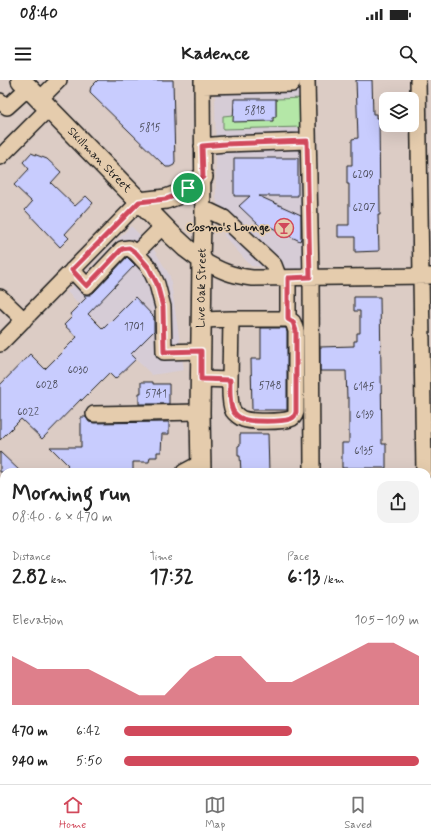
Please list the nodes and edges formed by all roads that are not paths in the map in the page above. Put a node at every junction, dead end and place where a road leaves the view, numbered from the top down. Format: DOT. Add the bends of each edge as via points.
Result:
graph roads {
  1 [pos="59,80"];
  2 [pos="292,80"];
  3 [pos="307,80"];
  4 [pos="418,80"];
  5 [pos="202,83"];
  6 [pos="35,94"];
  7 [pos="0,101"];
  8 [pos="307,141"];
  9 [pos="202,146"];
  10 [pos="0,157"];
  11 [pos="203,177"];
  12 [pos="139,202"];
  13 [pos="203,208"];
  14 [pos="163,226"];
  15 [pos="107,235"];
  16 [pos="129,251"];
  17 [pos="202,260"];
  18 [pos="72,270"];
  19 [pos="426,276"];
  20 [pos="310,277"];
  21 [pos="284,278"];
  22 [pos="0,297"];
  23 [pos="231,319"];
  24 [pos="288,319"];
  25 [pos="24,320"];
  26 [pos="202,320"];
  27 [pos="0,344"];
  28 [pos="201,351"];
  29 [pos="201,379"];
  30 [pos="230,380"];
  31 [pos="200,412"];
  32 [pos="94,414"];
  33 [pos="201,467"];
  34 [pos="312,468"];
  35 [pos="424,468"];
  1 -- 6 [label="street"];
  2 -- 5 [label="street" via="292,84"];
  3 -- 8 [label="street"];
  4 -- 19 [label="street"];
  5 -- 9 [label="street, Live Oak Street"];
  6 -- 7 [label="street" via="7,107"];
  6 -- 10 [label="street"];
  6 -- 12 [label="main road, Skillman Street"];
  8 -- 9 [label="street"];
  8 -- 20 [label="street"];
  9 -- 11 [label="street, Live Oak Street"];
  11 -- 12 [label="main road" via="177,195"];
  11 -- 13 [label="street, Live Oak Street"];
  12 -- 14 [label="main road, Skillman Street"];
  12 -- 15 [label="street"];
  13 -- 17 [label="street, Live Oak Street"];
  13 -- 21 [label="street" via="224,218"];
  14 -- 16 [label="street"];
  14 -- 17 [label="main road, Skillman Street"];
  15 -- 16 [label="street"];
  15 -- 18 [label="street"];
  16 -- 18 [label="street" via="87,286"];
  16 -- 28 [label="street" via="149,268 157,284 163,307 164,352"];
  17 -- 21 [label="street, Skillman Street" via="221,271 238,276"];
  17 -- 26 [label="main road, Live Oak Street"];
  18 -- 25 [label="street"];
  19 -- 20 [label="street, Skillman Street"];
  19 -- 35 [label="street"];
  20 -- 21 [label="street, Skillman Street"];
  20 -- 34 [label="street"];
  21 -- 24 [label="street"];
  22 -- 25 [label="street"];
  23 -- 24 [label="street"];
  23 -- 26 [label="street"];
  23 -- 30 [label="street"];
  24 -- 30 [label="street" via="293,322 296,331 295,416 283,421 243,419 233,411"];
  25 -- 27 [label="street"];
  26 -- 28 [label="main road, Live Oak Street"];
  28 -- 29 [label="main road, Live Oak Street"];
  29 -- 30 [label="street"];
  29 -- 31 [label="main road, Live Oak Street"];
  31 -- 32 [label="street"];
  31 -- 33 [label="main road, Live Oak Street"];
}
